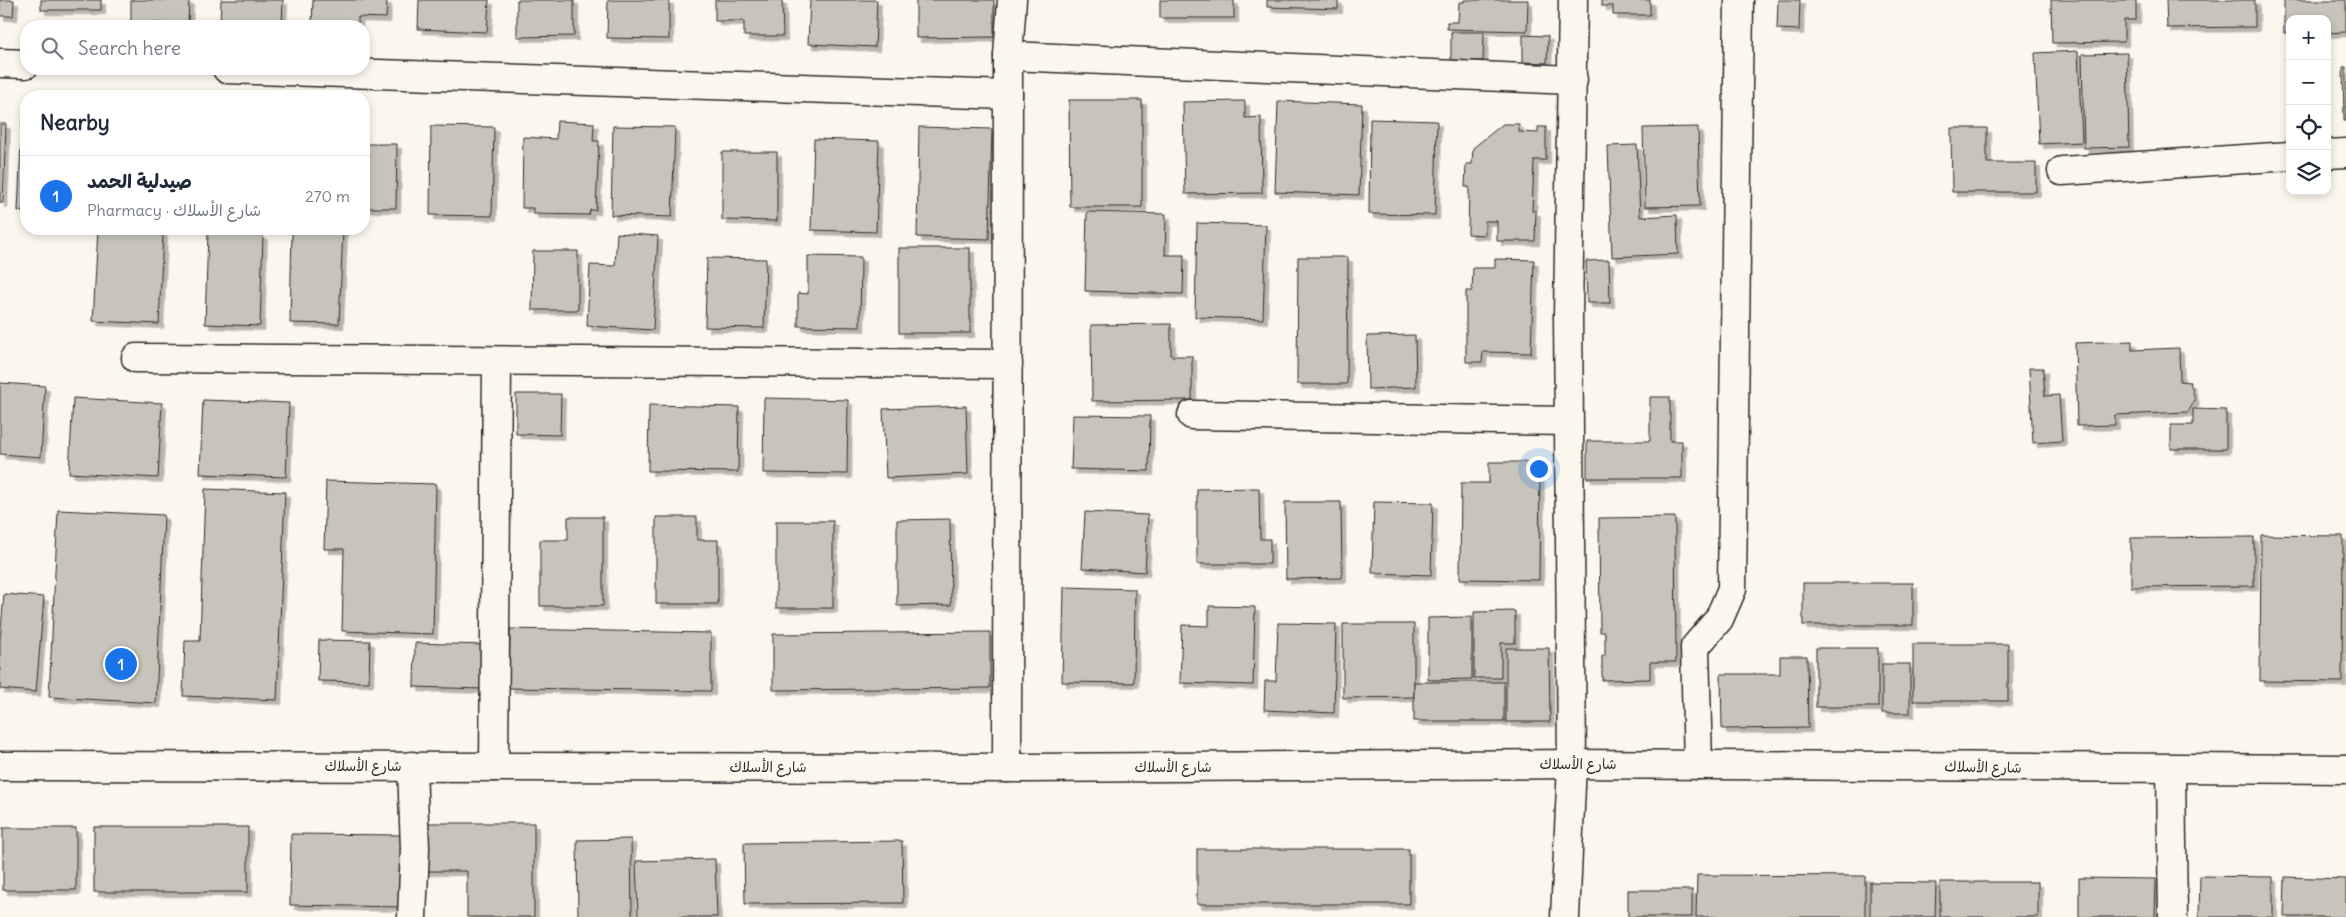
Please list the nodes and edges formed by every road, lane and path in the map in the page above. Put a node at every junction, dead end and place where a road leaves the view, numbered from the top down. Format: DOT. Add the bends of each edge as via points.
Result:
graph roads {
  1 [pos="1012,0"];
  2 [pos="1573,0"];
  3 [pos="1739,0"];
  4 [pos="1008,56"];
  5 [pos="0,63"];
  6 [pos="20,64"];
  7 [pos="370,74"];
  8 [pos="1573,80"];
  9 [pos="1008,96"];
  10 [pos="2346,153"];
  11 [pos="2331,154"];
  12 [pos="2286,156"];
  13 [pos="2062,171"];
  14 [pos="136,358"];
  15 [pos="497,361"];
  16 [pos="1008,364"];
  17 [pos="1192,415"];
  18 [pos="1568,421"];
  19 [pos="1572,764"];
  20 [pos="1698,765"];
  21 [pos="0,766"];
  22 [pos="412,766"];
  23 [pos="494,767"];
  24 [pos="1007,768"];
  25 [pos="2171,769"];
  26 [pos="2346,769"];
  27 [pos="412,917"];
  28 [pos="1565,917"];
  29 [pos="2173,917"];
  1 -- 4 [label="street"];
  2 -- 8 [label="street"];
  3 -- 20 [label="street" via="1732,588 1719,619 1695,647"];
  4 -- 8 [label="street"];
  4 -- 9 [label="street"];
  5 -- 6 [label="street"];
  7 -- 9 [label="street"];
  8 -- 18 [label="street"];
  9 -- 16 [label="street"];
  10 -- 11 [label="street"];
  12 -- 13 [label="street"];
  14 -- 15 [label="street"];
  15 -- 16 [label="street"];
  15 -- 23 [label="street"];
  16 -- 24 [label="street"];
  17 -- 18 [label="street"];
  18 -- 19 [label="street"];
  19 -- 20 [label="street, شارع الأسلاك"];
  19 -- 24 [label="street, شارع الأسلاك"];
  19 -- 28 [label="street"];
  20 -- 25 [label="street, شارع الأسلاك"];
  21 -- 22 [label="street, شارع الأسلاك"];
  22 -- 23 [label="street, شارع الأسلاك"];
  22 -- 27 [label="street" via="415,849"];
  23 -- 24 [label="street, شارع الأسلاك"];
  25 -- 26 [label="street, شارع الأسلاك"];
  25 -- 29 [label="street"];
}
